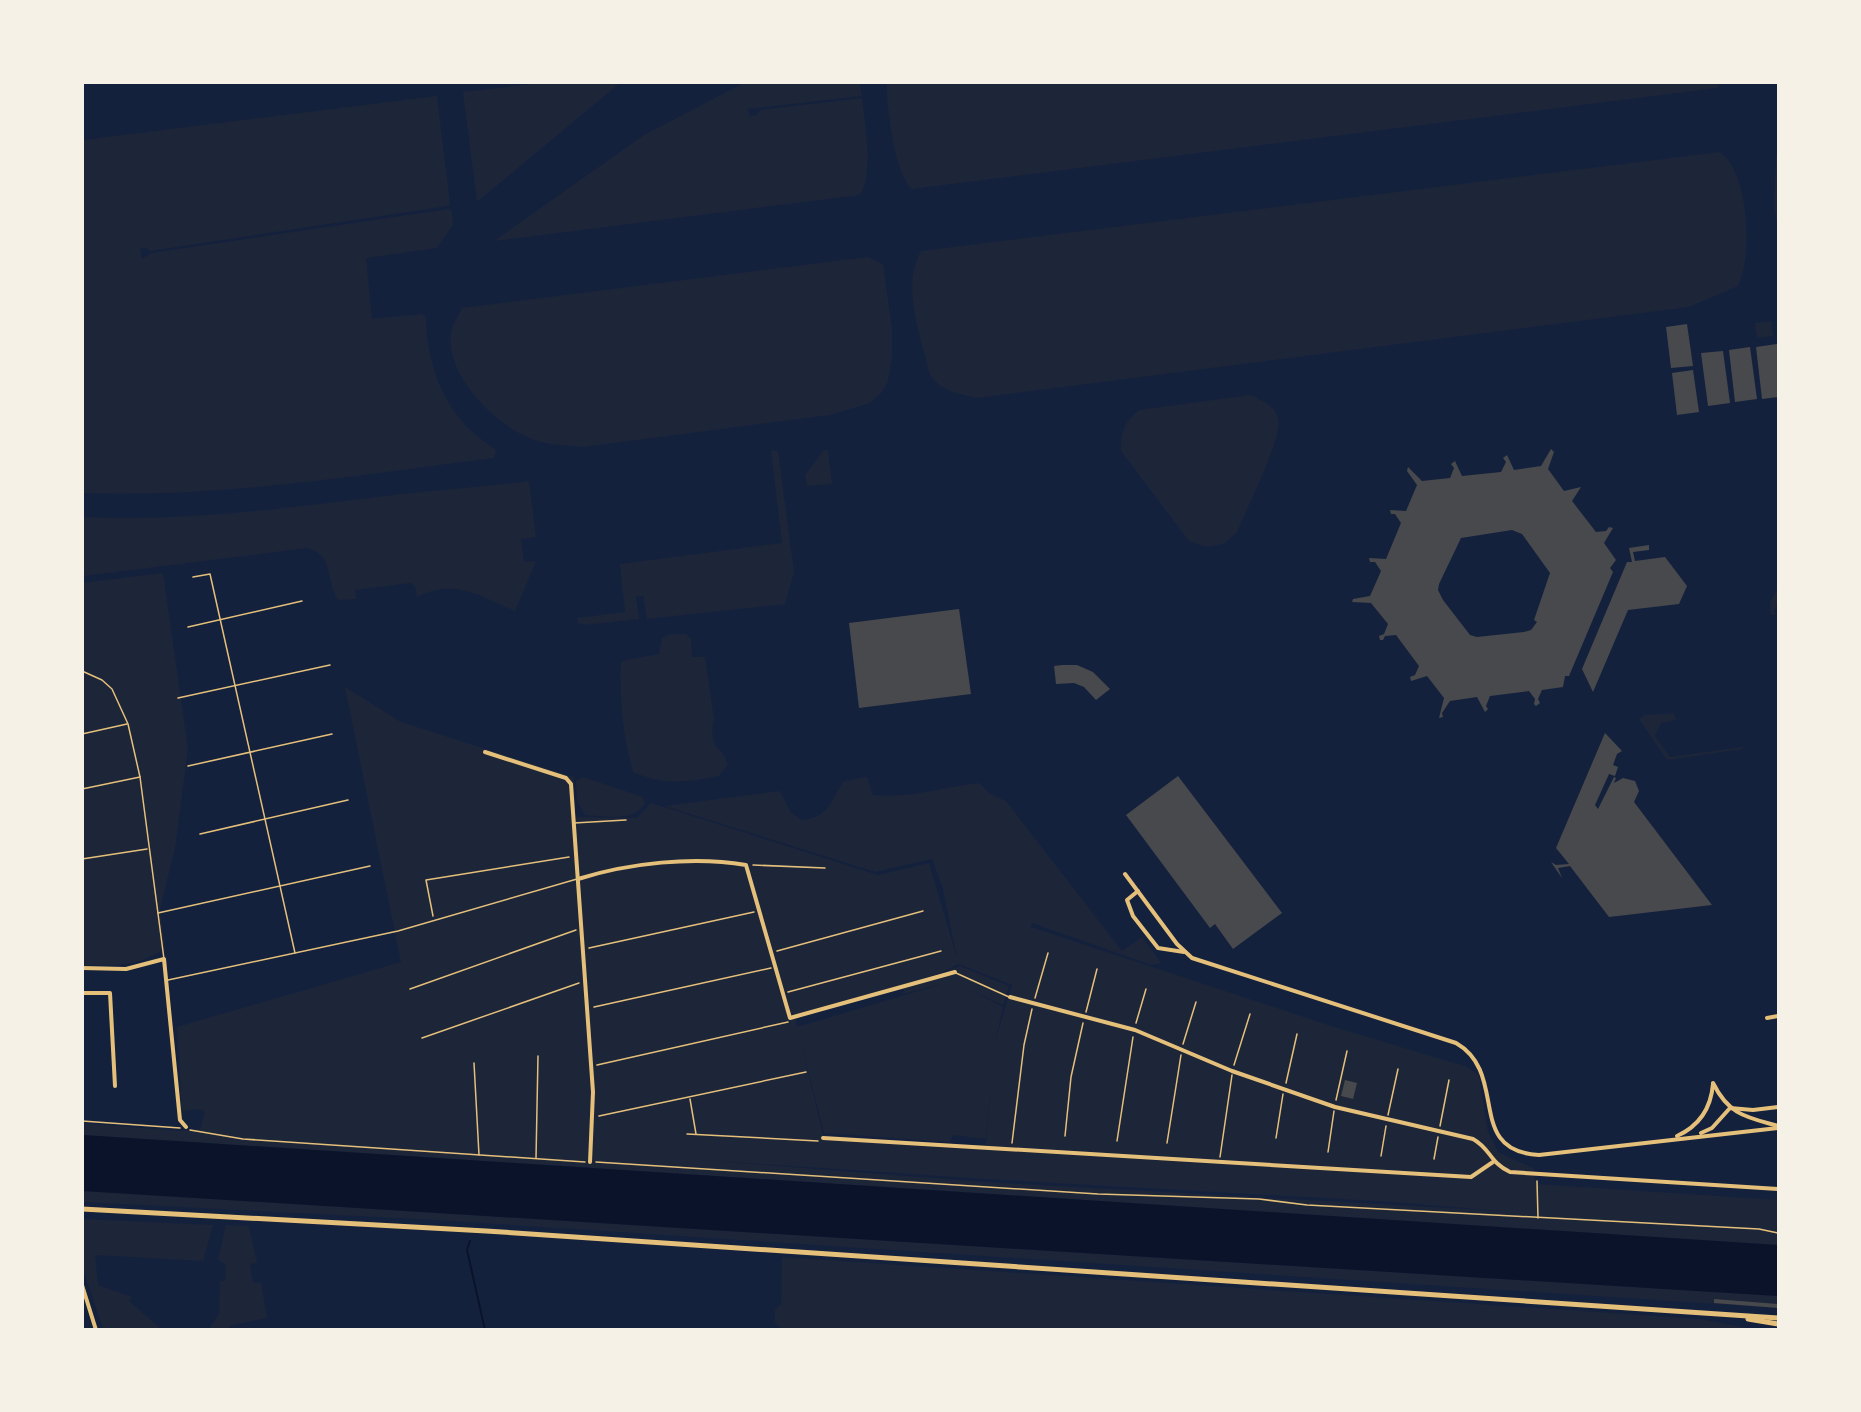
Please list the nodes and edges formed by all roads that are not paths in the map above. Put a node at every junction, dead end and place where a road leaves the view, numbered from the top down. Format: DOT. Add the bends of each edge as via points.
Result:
graph roads {
  1 [pos="193,577"];
  2 [pos="302,601"];
  3 [pos="220,619"];
  4 [pos="189,627"];
  5 [pos="330,665"];
  6 [pos="82,671"];
  7 [pos="235,686"];
  8 [pos="178,698"];
  9 [pos="128,724"];
  10 [pos="82,734"];
  11 [pos="332,734"];
  12 [pos="251,752"];
  13 [pos="485,752"];
  14 [pos="188,766"];
  15 [pos="140,777"];
  16 [pos="82,789"];
  17 [pos="348,800"];
  18 [pos="266,819"];
  19 [pos="626,820"];
  20 [pos="574,824"];
  21 [pos="200,834"];
  22 [pos="148,849"];
  23 [pos="82,859"];
  24 [pos="370,866"];
  25 [pos="1125,874"];
  26 [pos="578,879"];
  27 [pos="281,885"];
  28 [pos="1138,891"];
  29 [pos="158,913"];
  30 [pos="1184,952"];
  31 [pos="296,954"];
  32 [pos="164,959"];
  33 [pos="82,968"];
  34 [pos="955,972"];
  35 [pos="168,980"];
  36 [pos="82,993"];
  37 [pos="1010,998"];
  38 [pos="1779,1016"];
  39 [pos="1767,1018"];
  40 [pos="115,1086"];
  41 [pos="1779,1107"];
  42 [pos="1730,1108"];
  43 [pos="186,1127"];
  44 [pos="1779,1127"];
  45 [pos="1691,1136"];
  46 [pos="823,1138"];
  47 [pos="1665,1140"];
  48 [pos="590,1162"];
  49 [pos="1493,1162"];
  50 [pos="1779,1189"];
  51 [pos="82,1209"];
  52 [pos="82,1286"];
  53 [pos="1711,1313"];
  54 [pos="1779,1318"];
  55 [pos="1779,1324"];
  56 [pos="96,1329"];
  1 -- 3 [label="lane" via="210,574"];
  2 -- 3 [label="lane"];
  3 -- 4 [label="lane"];
  3 -- 7 [label="lane"];
  5 -- 7 [label="lane"];
  6 -- 9 [label="lane" via="112,689"];
  7 -- 8 [label="lane"];
  7 -- 12 [label="lane"];
  9 -- 10 [label="lane"];
  9 -- 15 [label="lane"];
  11 -- 12 [label="lane"];
  12 -- 14 [label="lane"];
  12 -- 18 [label="lane"];
  13 -- 20 [label="street" via="566,778 571,784"];
  15 -- 16 [label="lane"];
  15 -- 22 [label="lane"];
  17 -- 18 [label="lane"];
  18 -- 21 [label="lane"];
  18 -- 27 [label="lane"];
  19 -- 20 [label="lane"];
  20 -- 26 [label="street"];
  22 -- 23 [label="lane"];
  22 -- 29 [label="lane"];
  24 -- 27 [label="lane"];
  25 -- 28 [label="street"];
  26 -- 31 [label="lane" via="397,931"];
  26 -- 34 [label="street" via="663,864 746,865 790,1018"];
  26 -- 48 [label="street" via="591,1066"];
  27 -- 29 [label="lane"];
  27 -- 31 [label="lane"];
  28 -- 30 [label="street"];
  28 -- 30 [label="street" via="1127,900 1133,916 1158,948"];
  29 -- 32 [label="lane"];
  30 -- 47 [label="street" via="1206,963 1456,1043 1469,1051 1485,1079 1495,1131 1513,1151 1539,1155"];
  31 -- 35 [label="lane"];
  32 -- 33 [label="street" via="126,969"];
  32 -- 35 [label="street"];
  34 -- 37 [label="lane"];
  35 -- 43 [label="street" via="180,1120"];
  36 -- 40 [label="street" via="110,993"];
  37 -- 49 [label="street" via="1135,1030 1233,1071 1335,1107 1473,1140 1482,1145"];
  38 -- 39 [label="street"];
  41 -- 42 [label="street"];
  42 -- 44 [label="street"];
  42 -- 45 [label="street" via="1712,1128"];
  42 -- 47 [label="street" via="1713,1083 1703,1117 1679,1136"];
  44 -- 45 [label="street"];
  45 -- 47 [label="street"];
  46 -- 49 [label="street" via="1471,1177"];
  49 -- 50 [label="street" via="1510,1172"];
  51 -- 53 [label="main road" via="531,1233"];
  52 -- 56 [label="street"];
  53 -- 54 [label="main road"];
  53 -- 55 [label="main road"];
}
